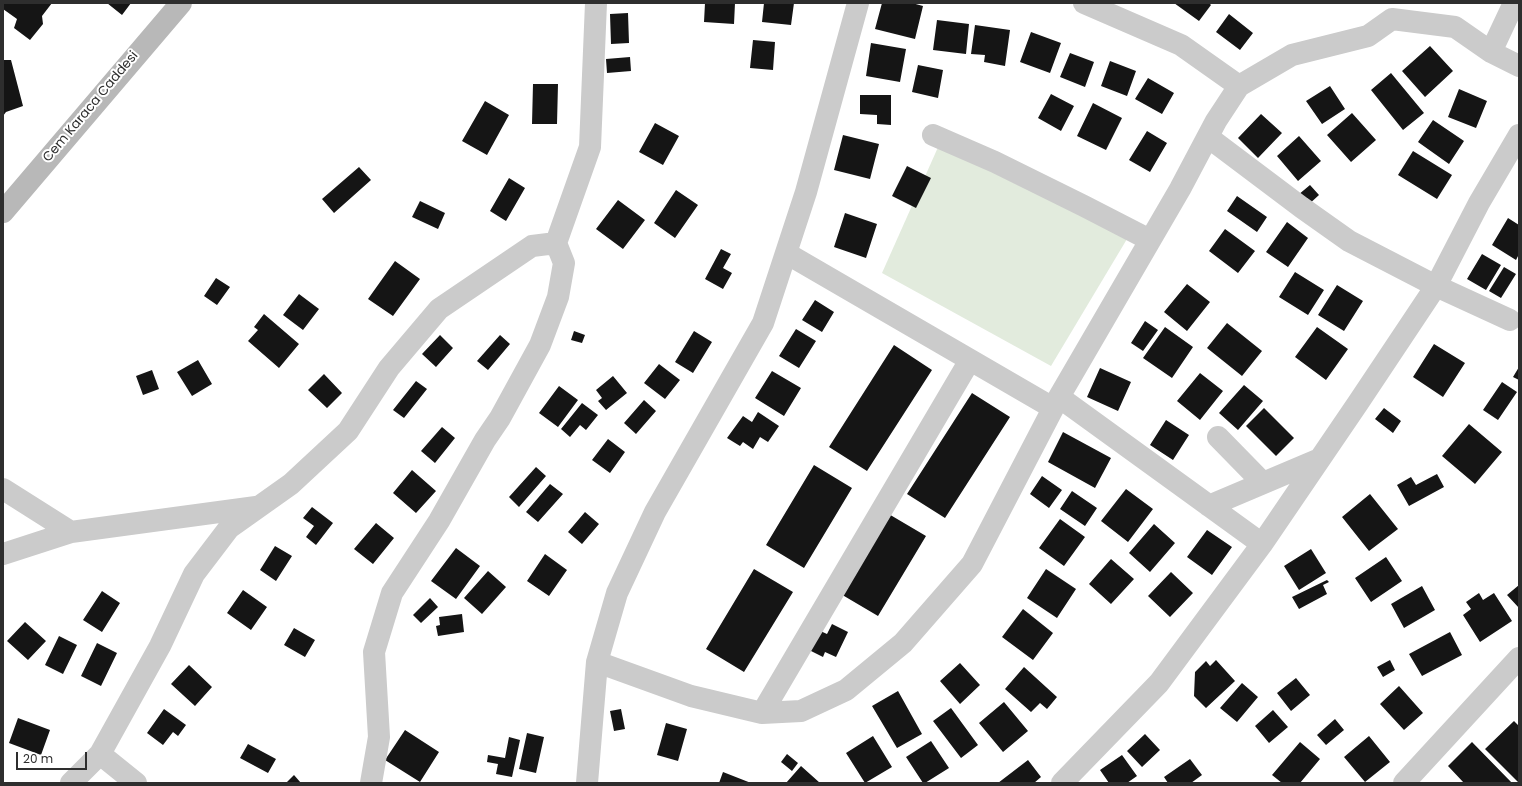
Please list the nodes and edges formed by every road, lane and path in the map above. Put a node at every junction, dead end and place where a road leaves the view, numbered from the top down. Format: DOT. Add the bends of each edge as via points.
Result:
graph roads {
  1 [pos="180,3"];
  2 [pos="596,3"];
  3 [pos="858,3"];
  4 [pos="1084,3"];
  5 [pos="1514,3"];
  6 [pos="1393,11"];
  7 [pos="1491,52"];
  8 [pos="1519,66"];
  9 [pos="1239,86"];
  10 [pos="933,135"];
  11 [pos="1519,135"];
  12 [pos="1208,137"];
  13 [pos="3,212"];
  14 [pos="1150,240"];
  15 [pos="556,243"];
  16 [pos="786,253"];
  17 [pos="1436,286"];
  18 [pos="1510,320"];
  19 [pos="970,360"];
  20 [pos="1056,402"];
  21 [pos="1218,437"];
  22 [pos="1320,459"];
  23 [pos="1263,483"];
  24 [pos="3,488"];
  25 [pos="259,506"];
  26 [pos="1210,506"];
  27 [pos="71,532"];
  28 [pos="1262,544"];
  29 [pos="3,554"];
  30 [pos="1519,658"];
  31 [pos="597,662"];
  32 [pos="762,713"];
  33 [pos="100,754"];
  34 [pos="71,783"];
  35 [pos="136,783"];
  36 [pos="371,783"];
  37 [pos="587,783"];
  38 [pos="1062,783"];
  39 [pos="1404,783"];
  1 -- 13 [label="street, Cem Karaca Caddesi"];
  2 -- 15 [label="street" via="590,147"];
  3 -- 16 [label="street" via="806,192"];
  4 -- 9 [label="street" via="1181,45"];
  5 -- 7 [label="street"];
  6 -- 7 [label="street" via="1455,27"];
  6 -- 9 [label="street" via="1368,36 1292,55"];
  7 -- 8 [label="street"];
  9 -- 12 [label="street"];
  10 -- 14 [label="street" via="995,162"];
  11 -- 17 [label="street" via="1479,203"];
  12 -- 14 [label="street"];
  12 -- 17 [label="street" via="1349,240"];
  14 -- 20 [label="street"];
  15 -- 25 [label="street" via="532,246 439,309 389,368 348,431 291,484"];
  15 -- 36 [label="street" via="564,263 558,297 540,344 439,521 392,593 374,652 379,737"];
  16 -- 19 [label="street"];
  16 -- 31 [label="street" via="763,323 655,512 617,593"];
  17 -- 18 [label="street"];
  17 -- 22 [label="street"];
  19 -- 20 [label="street"];
  19 -- 32 [label="street"];
  20 -- 26 [label="street"];
  20 -- 32 [label="street" via="972,564 903,643 846,690 801,711"];
  21 -- 23 [label="street"];
  22 -- 23 [label="street"];
  22 -- 28 [label="street"];
  23 -- 26 [label="street"];
  24 -- 27 [label="street"];
  25 -- 27 [label="street"];
  25 -- 33 [label="street" via="229,528 194,574 160,646"];
  26 -- 28 [label="street"];
  27 -- 29 [label="street"];
  28 -- 38 [label="street" via="1159,683"];
  30 -- 39 [label="street"];
  31 -- 32 [label="street" via="691,696"];
  31 -- 37 [label="street"];
  33 -- 34 [label="street"];
  33 -- 35 [label="street"];
}
